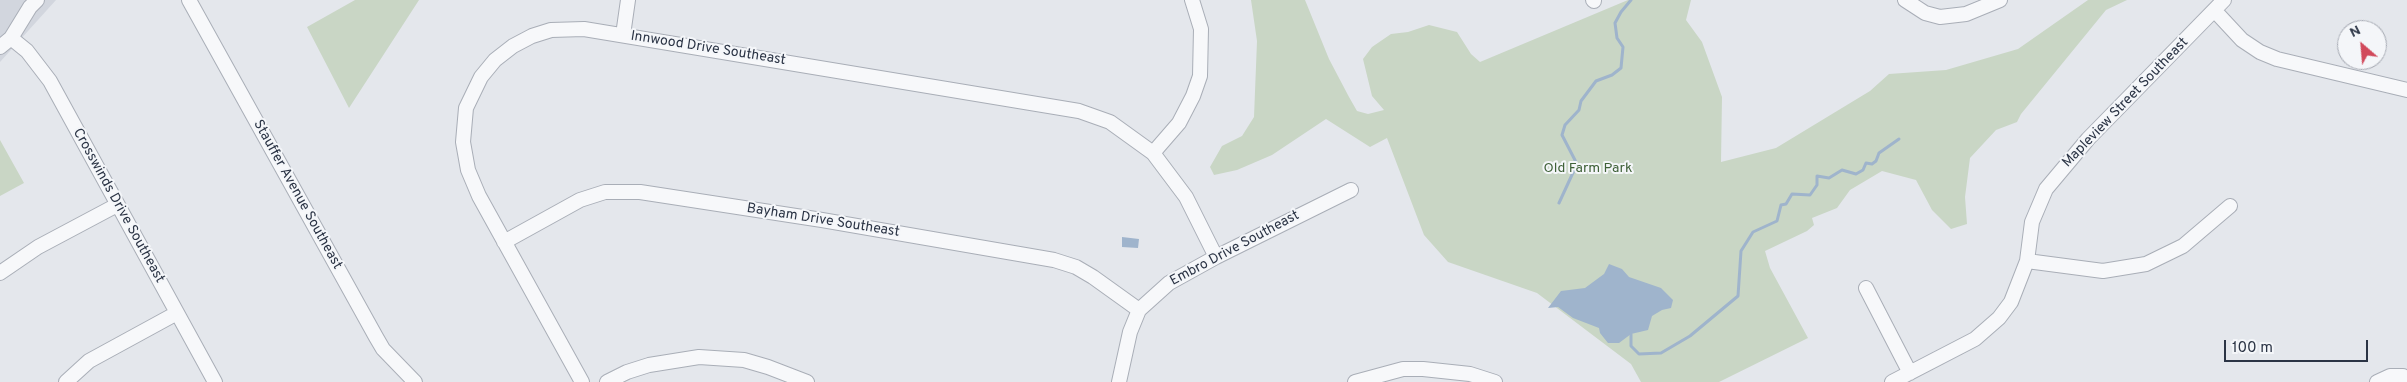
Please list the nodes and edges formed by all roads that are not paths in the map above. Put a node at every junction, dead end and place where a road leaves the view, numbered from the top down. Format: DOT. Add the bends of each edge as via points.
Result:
graph roads {
  1 [pos="37,0"];
  2 [pos="189,0"];
  3 [pos="628,0"];
  4 [pos="1192,0"];
  5 [pos="1905,0"];
  6 [pos="2000,0"];
  7 [pos="2224,0"];
  8 [pos="2215,11"];
  9 [pos="623,35"];
  10 [pos="5,42"];
  11 [pos="2407,90"];
  12 [pos="1153,153"];
  13 [pos="1351,190"];
  14 [pos="116,205"];
  15 [pos="2230,206"];
  16 [pos="504,242"];
  17 [pos="1216,257"];
  18 [pos="2027,261"];
  19 [pos="0,273"];
  20 [pos="1866,288"];
  21 [pos="1139,310"];
  22 [pos="177,313"];
  23 [pos="1910,373"];
  24 [pos="2407,379"];
  25 [pos="66,382"];
  26 [pos="215,382"];
  27 [pos="413,382"];
  28 [pos="582,382"];
  29 [pos="607,382"];
  30 [pos="807,382"];
  31 [pos="1119,382"];
  32 [pos="1355,382"];
  33 [pos="1495,382"];
  34 [pos="1892,382"];
  35 [pos="2377,382"];
  1 -- 10 [label="street"];
  2 -- 27 [label="street, Stauffer Avenue Southeast" via="383,349"];
  3 -- 9 [label="street"];
  4 -- 12 [label="street" via="1201,30 1200,76 1179,123"];
  5 -- 6 [label="street" via="1925,13 1940,17 1966,14"];
  7 -- 8 [label="street, Mapleview Street Southeast"];
  8 -- 11 [label="street" via="2242,40 2277,59"];
  8 -- 18 [label="street, Mapleview Street Southeast" via="2088,139 2046,189 2032,222"];
  9 -- 12 [label="street, Innwood Drive Southeast" via="1079,111 1110,122"];
  9 -- 16 [label="street, Innwood Drive Southeast" via="584,28 544,32 513,46 481,77 466,108 463,142 470,175"];
  10 -- 14 [label="street, Crosswinds Drive Southeast" via="27,51 50,81"];
  12 -- 17 [label="street, Innwood Drive Southeast" via="1186,197"];
  13 -- 17 [label="street, Embro Drive Southeast"];
  14 -- 19 [label="street" via="38,247"];
  14 -- 22 [label="street, Crosswinds Drive Southeast"];
  15 -- 18 [label="street" via="2183,246 2146,264 2103,271"];
  16 -- 21 [label="street, Bayham Drive Southeast" via="580,200 605,192 640,192 1054,260 1076,267"];
  16 -- 28 [label="street, Innwood Drive Southeast"];
  17 -- 21 [label="street, Embro Drive Southeast" via="1169,283"];
  18 -- 23 [label="street, Mapleview Street Southeast" via="2011,302 1999,318 1974,339"];
  20 -- 23 [label="street"];
  21 -- 31 [label="street, Embro Drive Southeast" via="1123,358"];
  22 -- 25 [label="street" via="89,361"];
  22 -- 26 [label="street, Crosswinds Drive Southeast"];
  23 -- 34 [label="street, Mapleview Street Southeast"];
  24 -- 35 [label="street" via="2390,376"];
  29 -- 30 [label="street" via="650,364 695,357 744,360"];
  32 -- 33 [label="street" via="1403,369 1470,374"];
}
